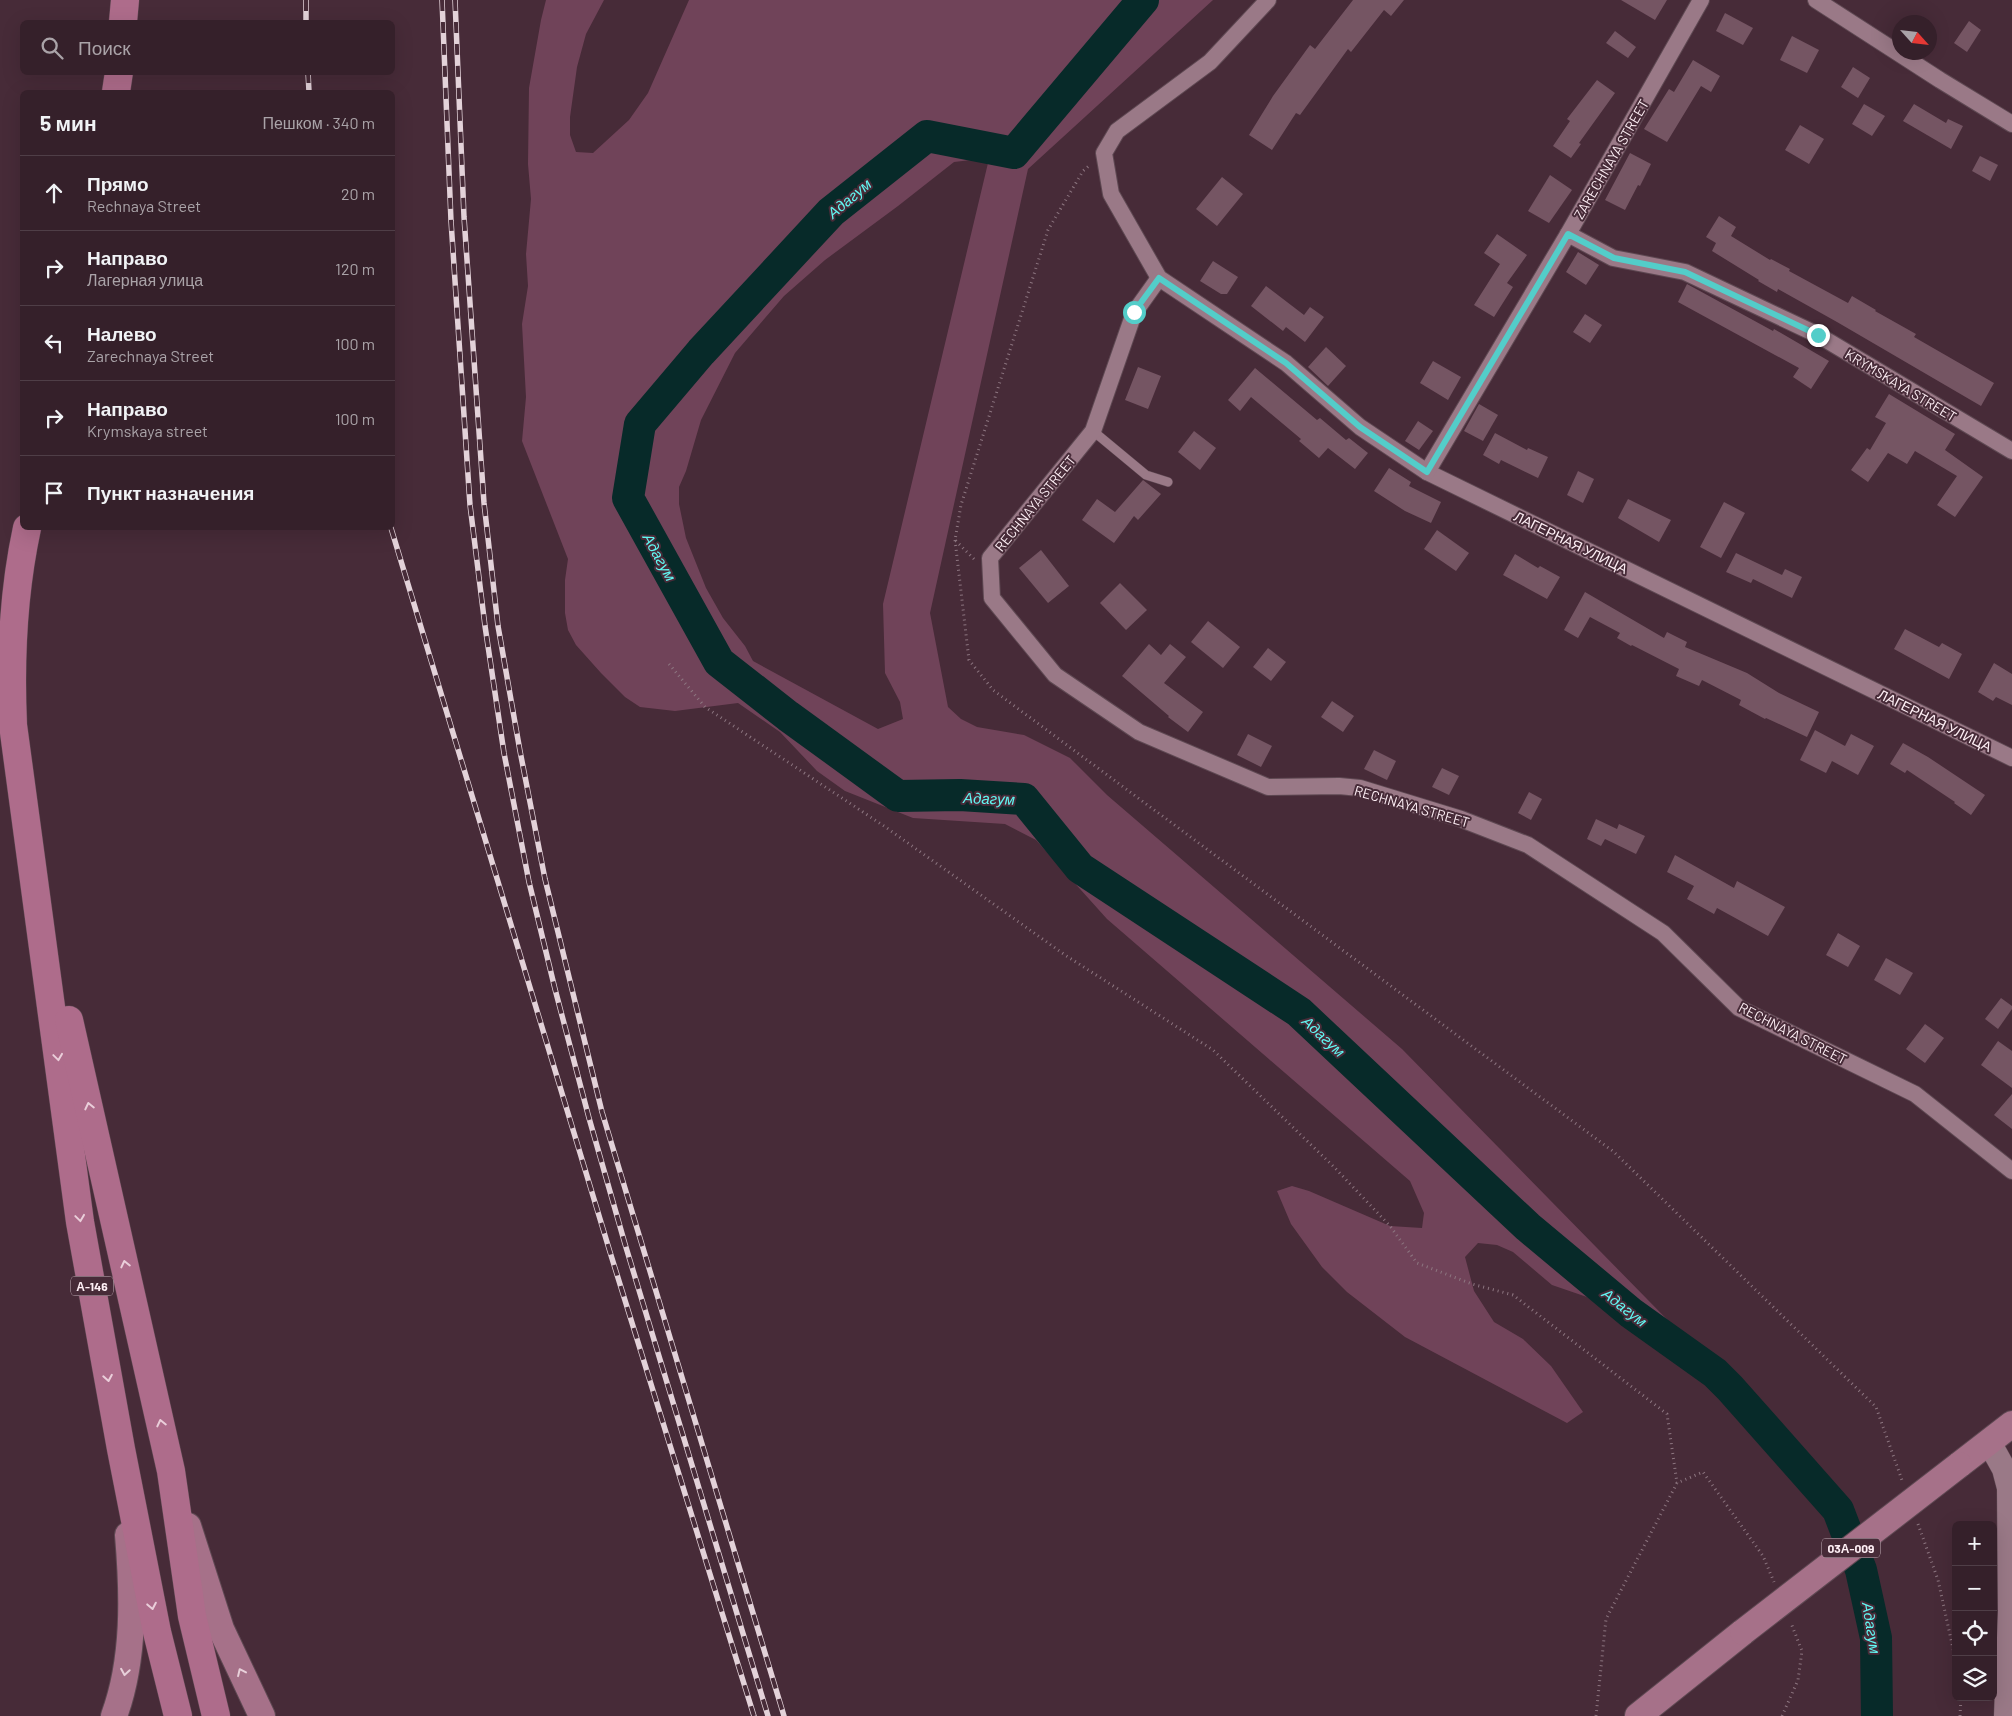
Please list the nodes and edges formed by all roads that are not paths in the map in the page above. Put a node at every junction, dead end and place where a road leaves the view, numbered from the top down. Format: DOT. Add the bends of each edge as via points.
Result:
graph roads {
  1 [pos="125,0"];
  2 [pos="1268,0"];
  3 [pos="1701,0"];
  4 [pos="1816,0"];
  5 [pos="123,20"];
  6 [pos="119,75"];
  7 [pos="116,90"];
  8 [pos="2012,124"];
  9 [pos="1568,234"];
  10 [pos="1159,278"];
  11 [pos="1093,432"];
  12 [pos="2012,451"];
  13 [pos="1427,472"];
  14 [pos="1168,482"];
  15 [pos="27,530"];
  16 [pos="2012,758"];
  17 [pos="31,852"];
  18 [pos="2012,1170"];
  19 [pos="2012,1424"];
  20 [pos="1989,1442"];
  21 [pos="120,1449"];
  22 [pos="171,1471"];
  23 [pos="114,1716"];
  24 [pos="178,1716"];
  25 [pos="216,1716"];
  26 [pos="262,1716"];
  27 [pos="1638,1716"];
  28 [pos="2006,1716"];
  1 -- 5 [label="highway"];
  2 -- 10 [label="street" via="1210,62 1117,132 1104,153 1111,194"];
  3 -- 9 [label="street, ZARECHNAYA STREET"];
  4 -- 8 [label="street"];
  6 -- 7 [label="highway"];
  9 -- 12 [label="street, KRYMSKAYA STREET" via="1614,258 1685,272 1818,335"];
  9 -- 13 [label="street, ZARECHNAYA STREET"];
  10 -- 11 [label="street, RECHNAYA STREET" via="1134,312"];
  10 -- 13 [label="street, ЛАГЕРНАЯ УЛИЦА" via="1286,363 1360,427"];
  11 -- 14 [label="lane" via="1146,475"];
  11 -- 18 [label="street, RECHNAYA STREET" via="990,558 992,598 1055,675 1139,732 1268,787 1360,788 1461,819 1528,845 1663,934 1739,1008 1915,1094"];
  13 -- 16 [label="street, ЛАГЕРНАЯ УЛИЦА"];
  15 -- 17 [label="highway, А-146" via="14,610 10,670 13,725"];
  17 -- 21 [label="highway, А-146, one-way" via="80,1222"];
  22 -- 17 [label="highway, А-146, one-way"];
  19 -- 20 [label="main road, 03А-009"];
  20 -- 27 [label="main road, 03А-009, bridge"];
  20 -- 28 [label="main road" via="2004,1469 2009,1488 2010,1612"];
  21 -- 23 [label="main road, А-146, one-way" via="131,1567 131,1630 125,1676"];
  21 -- 24 [label="highway, А-146, one-way" via="157,1632"];
  22 -- 25 [label="highway, А-146" via="192,1616"];
  26 -- 22 [label="main road, А-146, one-way" via="221,1629"];
}
